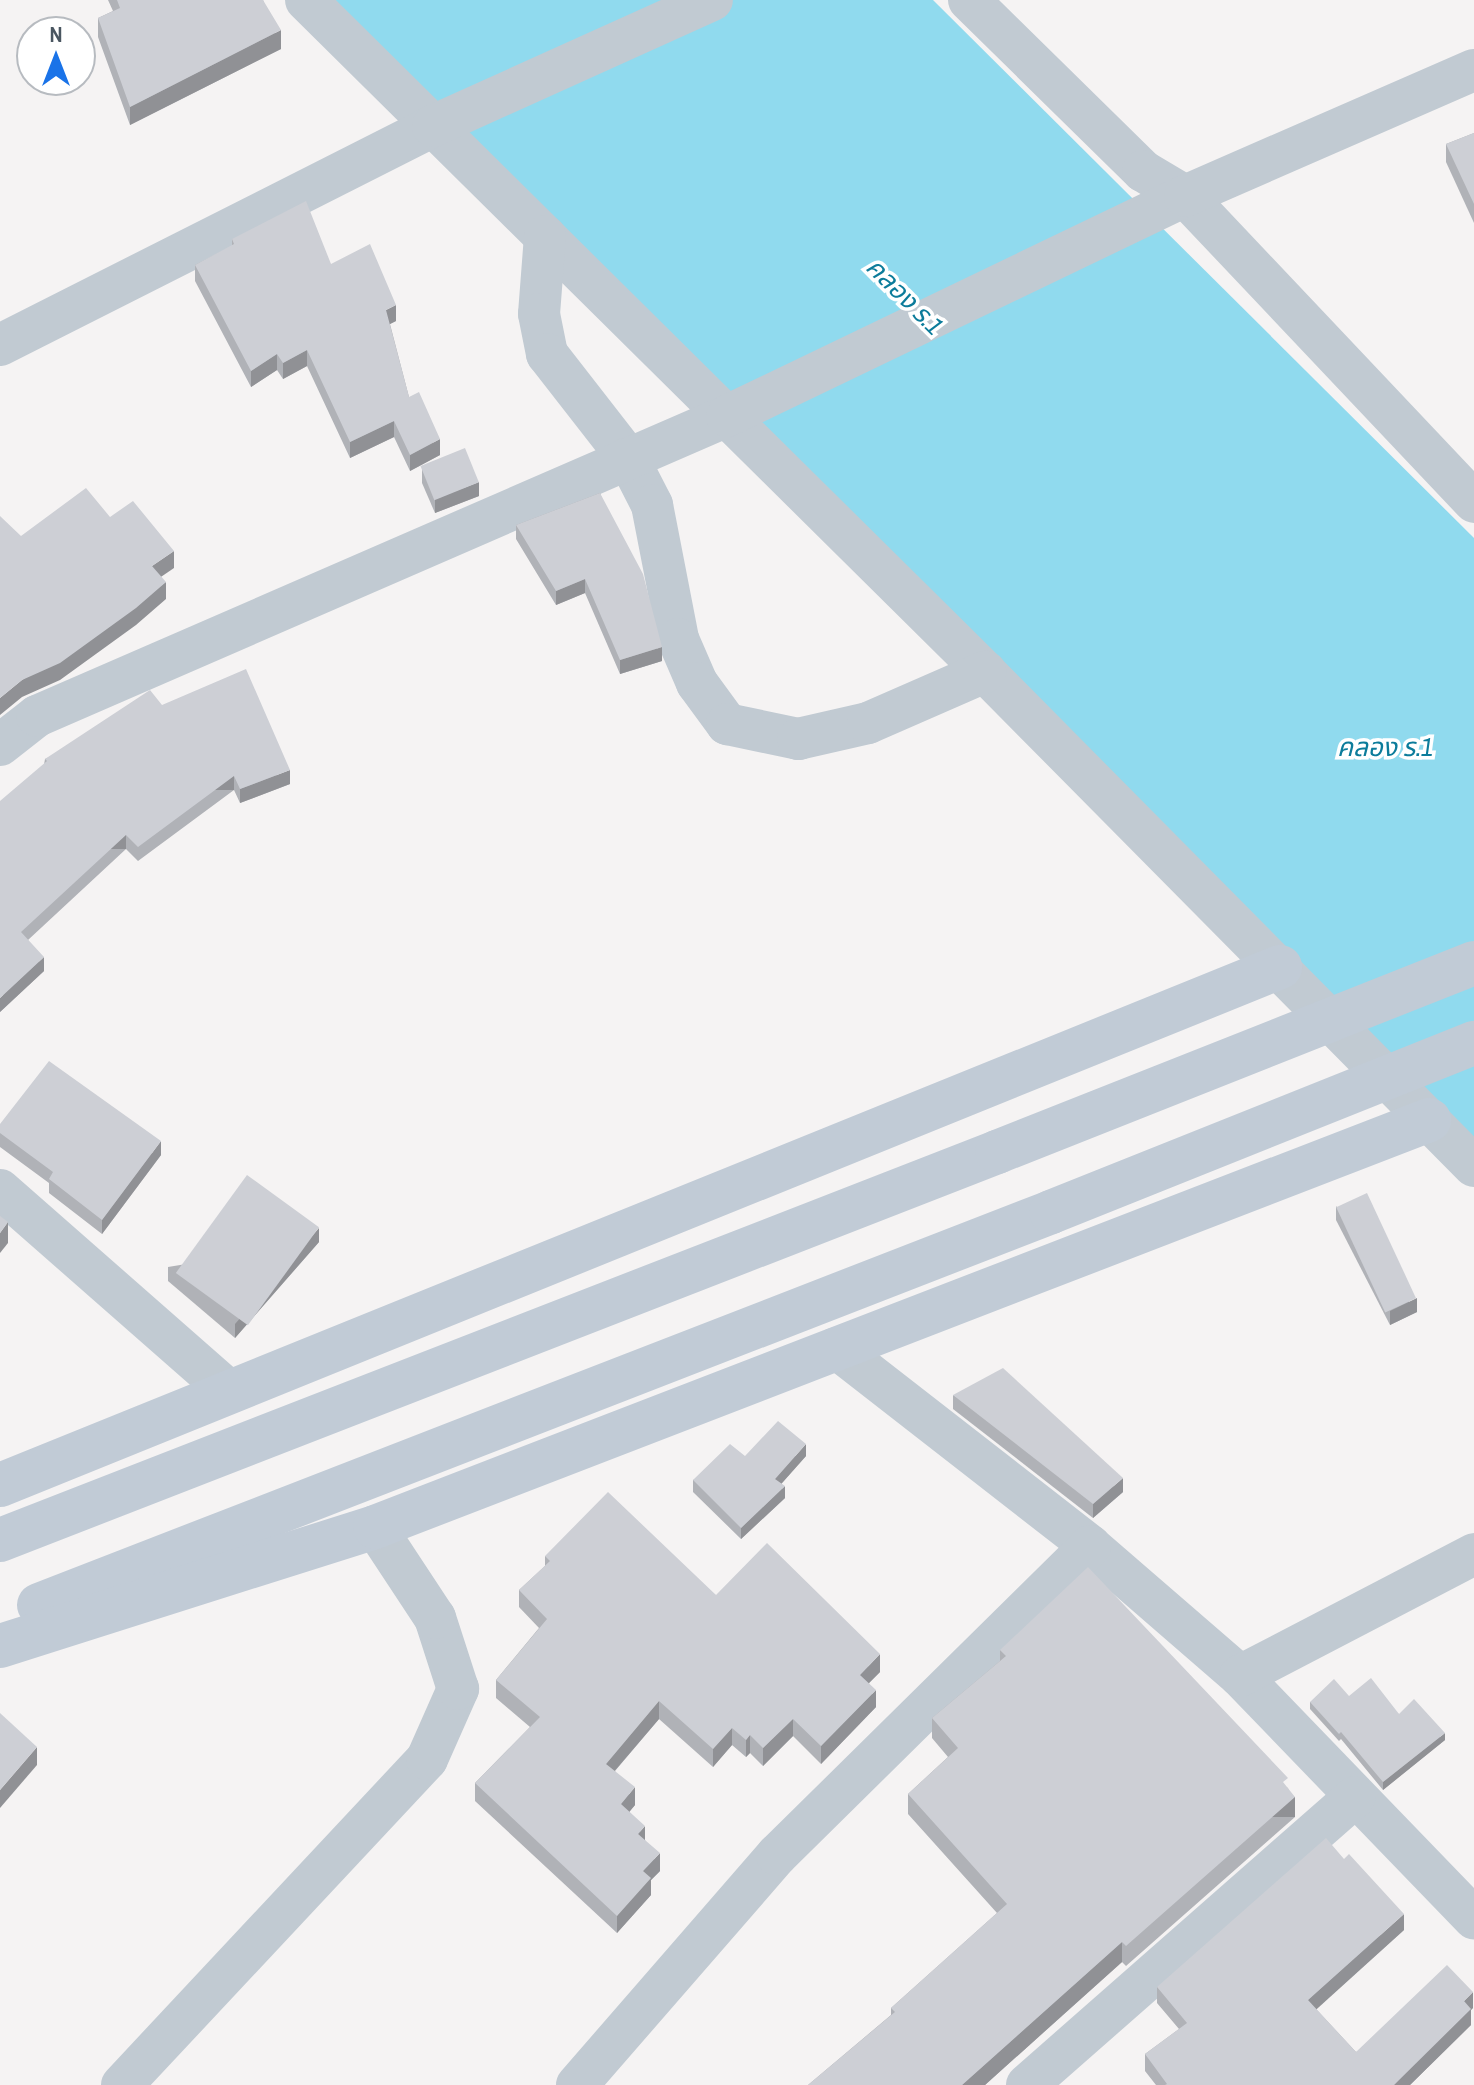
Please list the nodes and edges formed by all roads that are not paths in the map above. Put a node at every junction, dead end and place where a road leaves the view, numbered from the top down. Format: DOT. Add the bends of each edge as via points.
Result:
graph roads {
  1 [pos="306,0"];
  2 [pos="712,0"];
  3 [pos="969,0"];
  4 [pos="1474,70"];
  5 [pos="433,126"];
  6 [pos="1185,196"];
  7 [pos="545,236"];
  8 [pos="0,345"];
  9 [pos="727,416"];
  10 [pos="628,458"];
  11 [pos="1474,502"];
  12 [pos="985,672"];
  13 [pos="0,745"];
  14 [pos="1474,963"];
  15 [pos="1280,967"];
  16 [pos="1474,1043"];
  17 [pos="1429,1120"];
  18 [pos="1474,1166"];
  19 [pos="0,1190"];
  20 [pos="836,1348"];
  21 [pos="229,1391"];
  22 [pos="0,1485"];
  23 [pos="375,1527"];
  24 [pos="0,1540"];
  25 [pos="1090,1546"];
  26 [pos="1474,1554"];
  27 [pos="0,1620"];
  28 [pos="0,1646"];
  29 [pos="1240,1676"];
  30 [pos="1355,1797"];
  31 [pos="1474,1918"];
  32 [pos="122,2085"];
  33 [pos="577,2085"];
  34 [pos="1027,2085"];
  1 -- 5 [label="street"];
  2 -- 5 [label="street"];
  3 -- 6 [label="street" via="1143,171"];
  4 -- 6 [label="street"];
  5 -- 7 [label="street"];
  5 -- 8 [label="street"];
  6 -- 9 [label="street"];
  6 -- 11 [label="street"];
  7 -- 9 [label="street"];
  7 -- 10 [label="street" via="539,314 547,354"];
  9 -- 10 [label="street"];
  9 -- 12 [label="street"];
  10 -- 12 [label="street" via="652,505 678,639 697,683 727,724 798,739 868,723"];
  10 -- 13 [label="street" via="37,716"];
  12 -- 15 [label="street"];
  14 -- 24 [label="main road, bridge"];
  15 -- 17 [label="street"];
  15 -- 21 [label="main road"];
  16 -- 27 [label="main road, bridge"];
  17 -- 18 [label="street"];
  17 -- 20 [label="main road"];
  19 -- 21 [label="street"];
  20 -- 23 [label="main road"];
  20 -- 25 [label="street"];
  21 -- 22 [label="main road"];
  23 -- 28 [label="main road"];
  23 -- 32 [label="street" via="435,1618 458,1689 427,1759"];
  25 -- 29 [label="street"];
  25 -- 33 [label="street" via="777,1855"];
  26 -- 29 [label="street"];
  29 -- 30 [label="street"];
  30 -- 31 [label="street"];
  30 -- 34 [label="street"];
}
